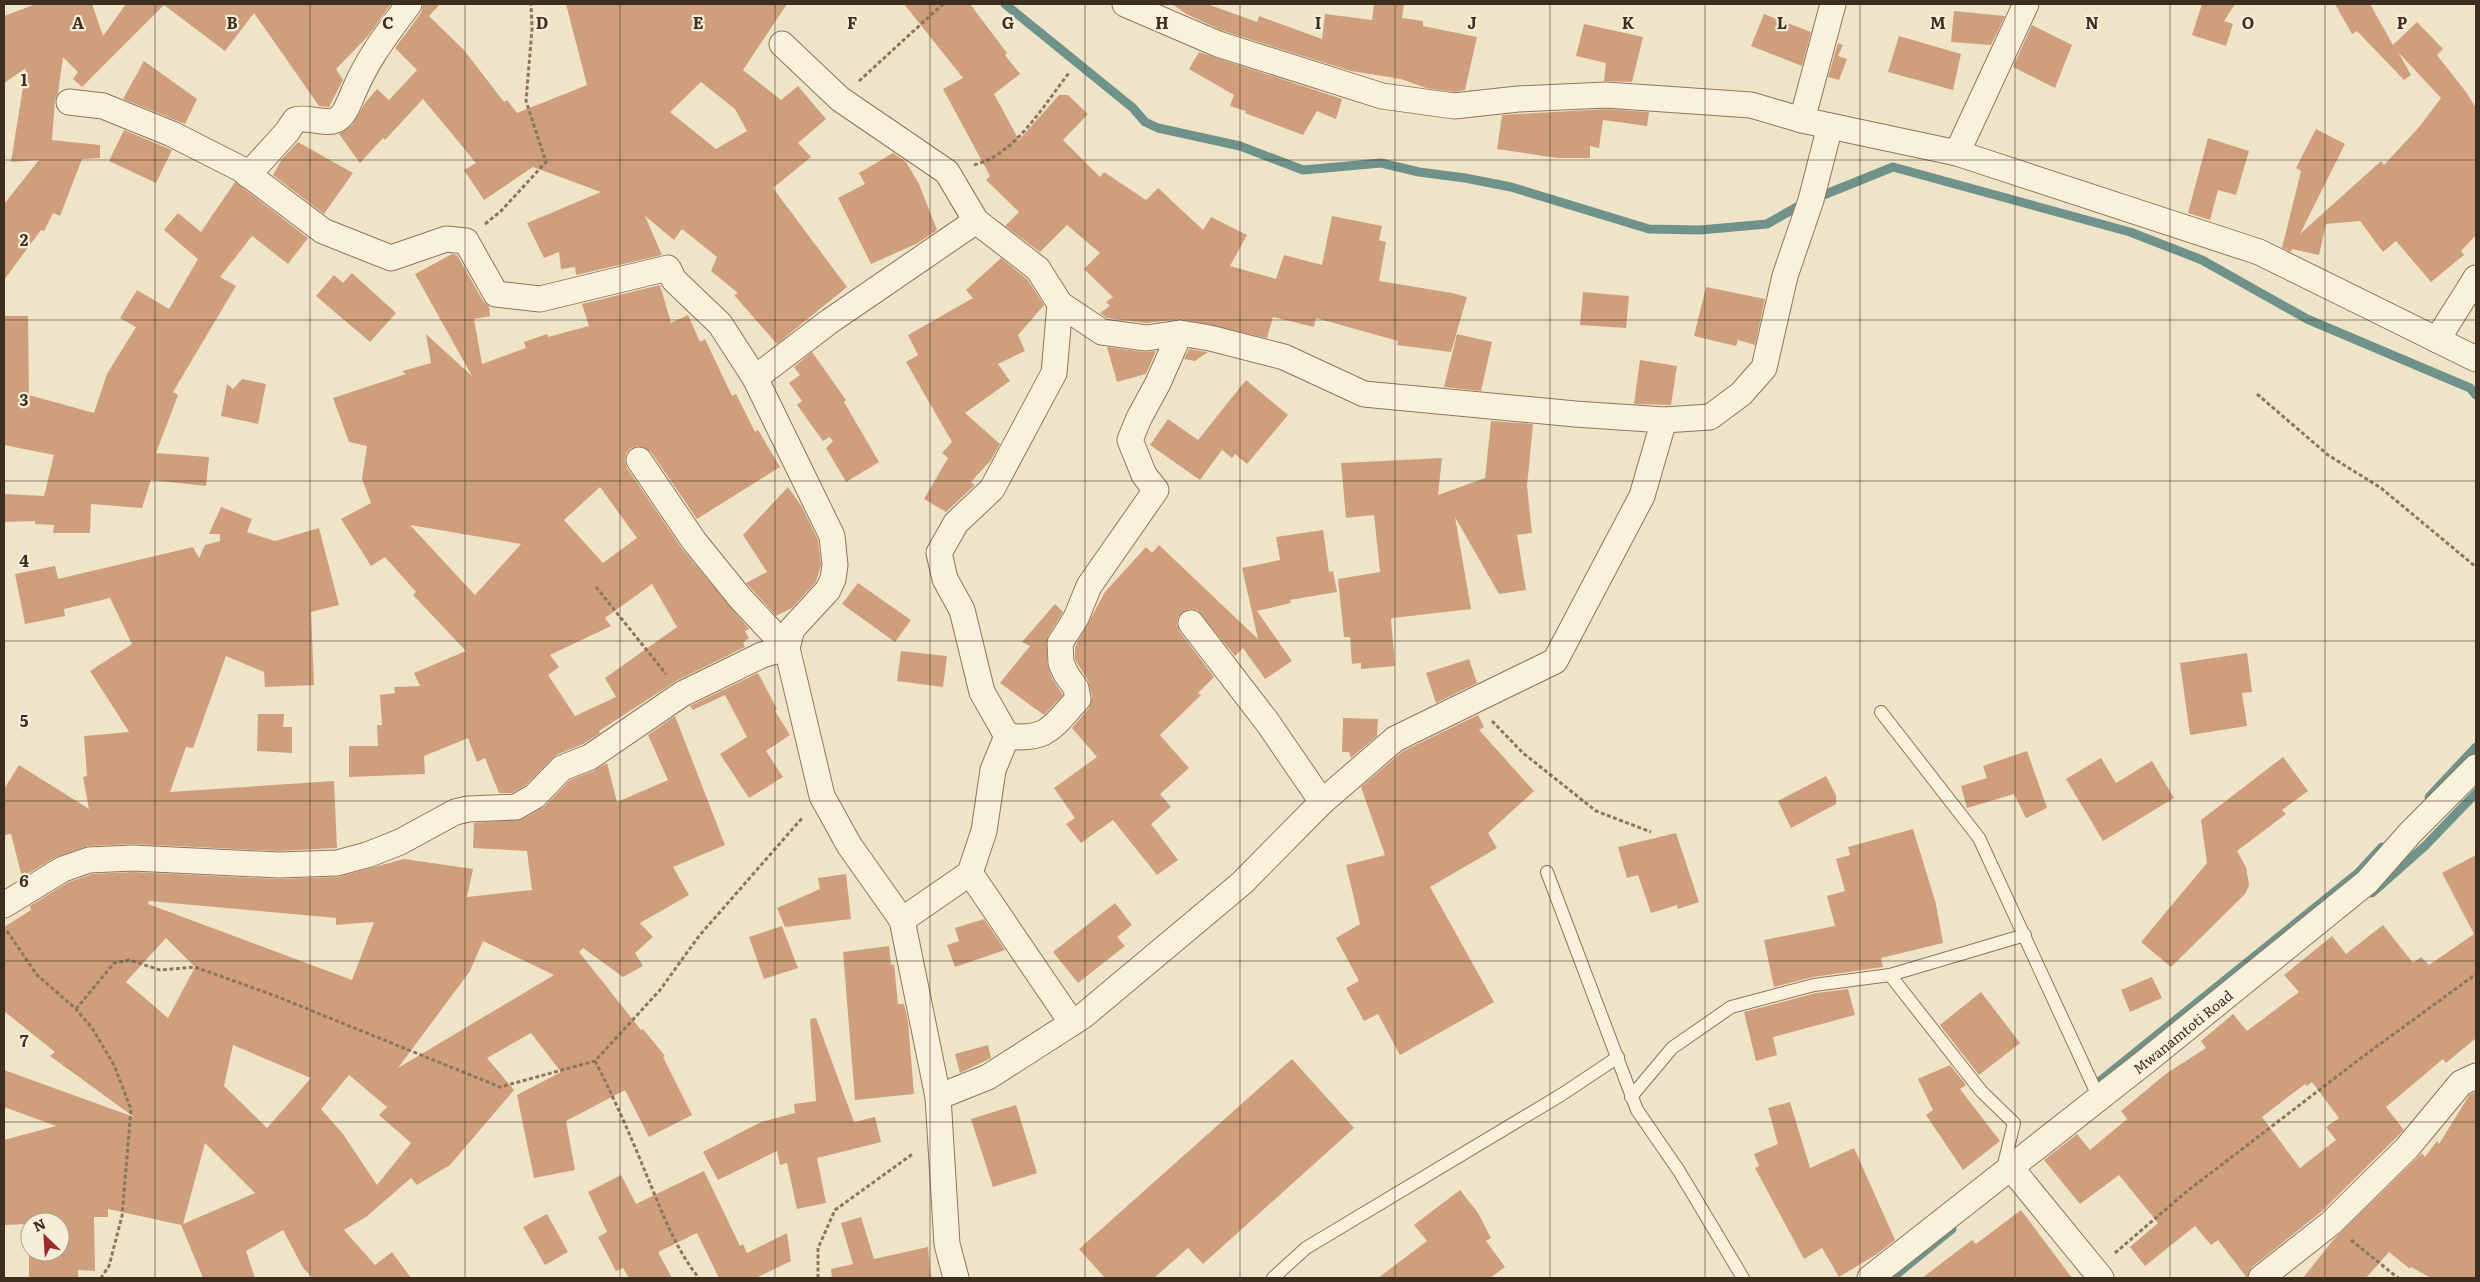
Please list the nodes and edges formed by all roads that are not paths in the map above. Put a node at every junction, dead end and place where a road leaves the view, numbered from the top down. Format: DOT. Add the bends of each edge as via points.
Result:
graph roads {
  1 [pos="409,4"];
  2 [pos="1125,4"];
  3 [pos="1832,4"];
  4 [pos="2026,4"];
  5 [pos="782,44"];
  6 [pos="69,102"];
  7 [pos="1802,120"];
  8 [pos="1830,126"];
  9 [pos="1957,153"];
  10 [pos="248,175"];
  11 [pos="976,221"];
  12 [pos="2476,278"];
  13 [pos="1060,304"];
  14 [pos="1180,333"];
  15 [pos="2437,340"];
  16 [pos="2476,359"];
  17 [pos="756,378"];
  18 [pos="1664,420"];
  19 [pos="639,460"];
  20 [pos="1191,623"];
  21 [pos="787,648"];
  22 [pos="1881,712"];
  23 [pos="1007,736"];
  24 [pos="2476,767"];
  25 [pos="1322,802"];
  26 [pos="1547,872"];
  27 [pos="970,873"];
  28 [pos="4,905"];
  29 [pos="902,920"];
  30 [pos="2025,935"];
  31 [pos="1890,975"];
  32 [pos="1072,1023"];
  33 [pos="1618,1057"];
  34 [pos="2476,1076"];
  35 [pos="1631,1097"];
  36 [pos="938,1098"];
  37 [pos="2099,1098"];
  38 [pos="2011,1168"];
  39 [pos="2098,1274"];
  40 [pos="956,1278"];
  41 [pos="1272,1278"];
  42 [pos="1743,1278"];
  43 [pos="1870,1278"];
  44 [pos="2261,1278"];
  1 -- 10 [label="street" via="367,61 339,119 331,122 295,120"];
  2 -- 7 [label="street" via="1218,44 1382,96 1454,106 1577,96 1655,96 1751,105"];
  3 -- 7 [label="street"];
  4 -- 9 [label="street"];
  5 -- 11 [label="street" via="840,98 947,172"];
  6 -- 10 [label="street" via="103,106 172,134"];
  7 -- 8 [label="street"];
  8 -- 9 [label="street"];
  8 -- 18 [label="street" via="1811,200 1785,276 1764,368 1741,394 1710,417"];
  9 -- 15 [label="street" via="2259,252"];
  10 -- 17 [label="street" via="323,231 391,258 446,239 466,241 496,294 540,299 668,268 674,280 720,324"];
  11 -- 13 [label="street" via="1038,269"];
  11 -- 17 [label="street" via="830,321"];
  12 -- 15 [label="street"];
  13 -- 14 [label="street" via="1102,332 1146,338"];
  13 -- 23 [label="street" via="1054,373 992,489 956,523 939,553 946,579 962,610 982,692"];
  14 -- 18 [label="street" via="1284,357 1364,394"];
  14 -- 23 [label="street" via="1130,440 1144,475 1156,490 1089,586 1076,618 1060,643 1061,663 1076,688 1078,699 1047,731 1029,738"];
  15 -- 16 [label="street"];
  17 -- 21 [label="street" via="832,536 833,579 828,590 792,629"];
  18 -- 25 [label="street" via="1642,496 1556,661 1394,739"];
  19 -- 21 [label="street" via="694,541 741,599"];
  20 -- 25 [label="street" via="1268,723"];
  21 -- 28 [label="street" via="762,655 682,694 590,757 562,768 543,789 516,807 455,812 400,842 337,863 279,865 133,858 89,860 63,870"];
  21 -- 29 [label="street" via="822,796 849,845"];
  22 -- 30 [label="lane" via="1979,838"];
  23 -- 27 [label="street" via="994,770 984,831"];
  24 -- 37 [label="street, Mwanamtoti Road" via="2410,832 2367,882"];
  25 -- 32 [label="street" via="1242,883"];
  26 -- 33 [label="lane"];
  27 -- 29 [label="street"];
  27 -- 32 [label="street"];
  29 -- 36 [label="street"];
  30 -- 31 [label="lane"];
  30 -- 37 [label="lane"];
  31 -- 35 [label="lane" via="1814,986 1731,1007 1672,1048"];
  31 -- 38 [label="lane" via="1982,1091 2014,1123 2005,1160"];
  32 -- 36 [label="street" via="988,1078"];
  33 -- 35 [label="lane"];
  33 -- 41 [label="lane" via="1561,1095 1306,1248"];
  34 -- 44 [label="street" via="2462,1083 2406,1148 2331,1223"];
  35 -- 42 [label="lane"];
  36 -- 40 [label="street" via="947,1244"];
  37 -- 38 [label="street, Mwanamtoti Road"];
  38 -- 39 [label="street"];
  38 -- 43 [label="street, Mwanamtoti Road"];
}
